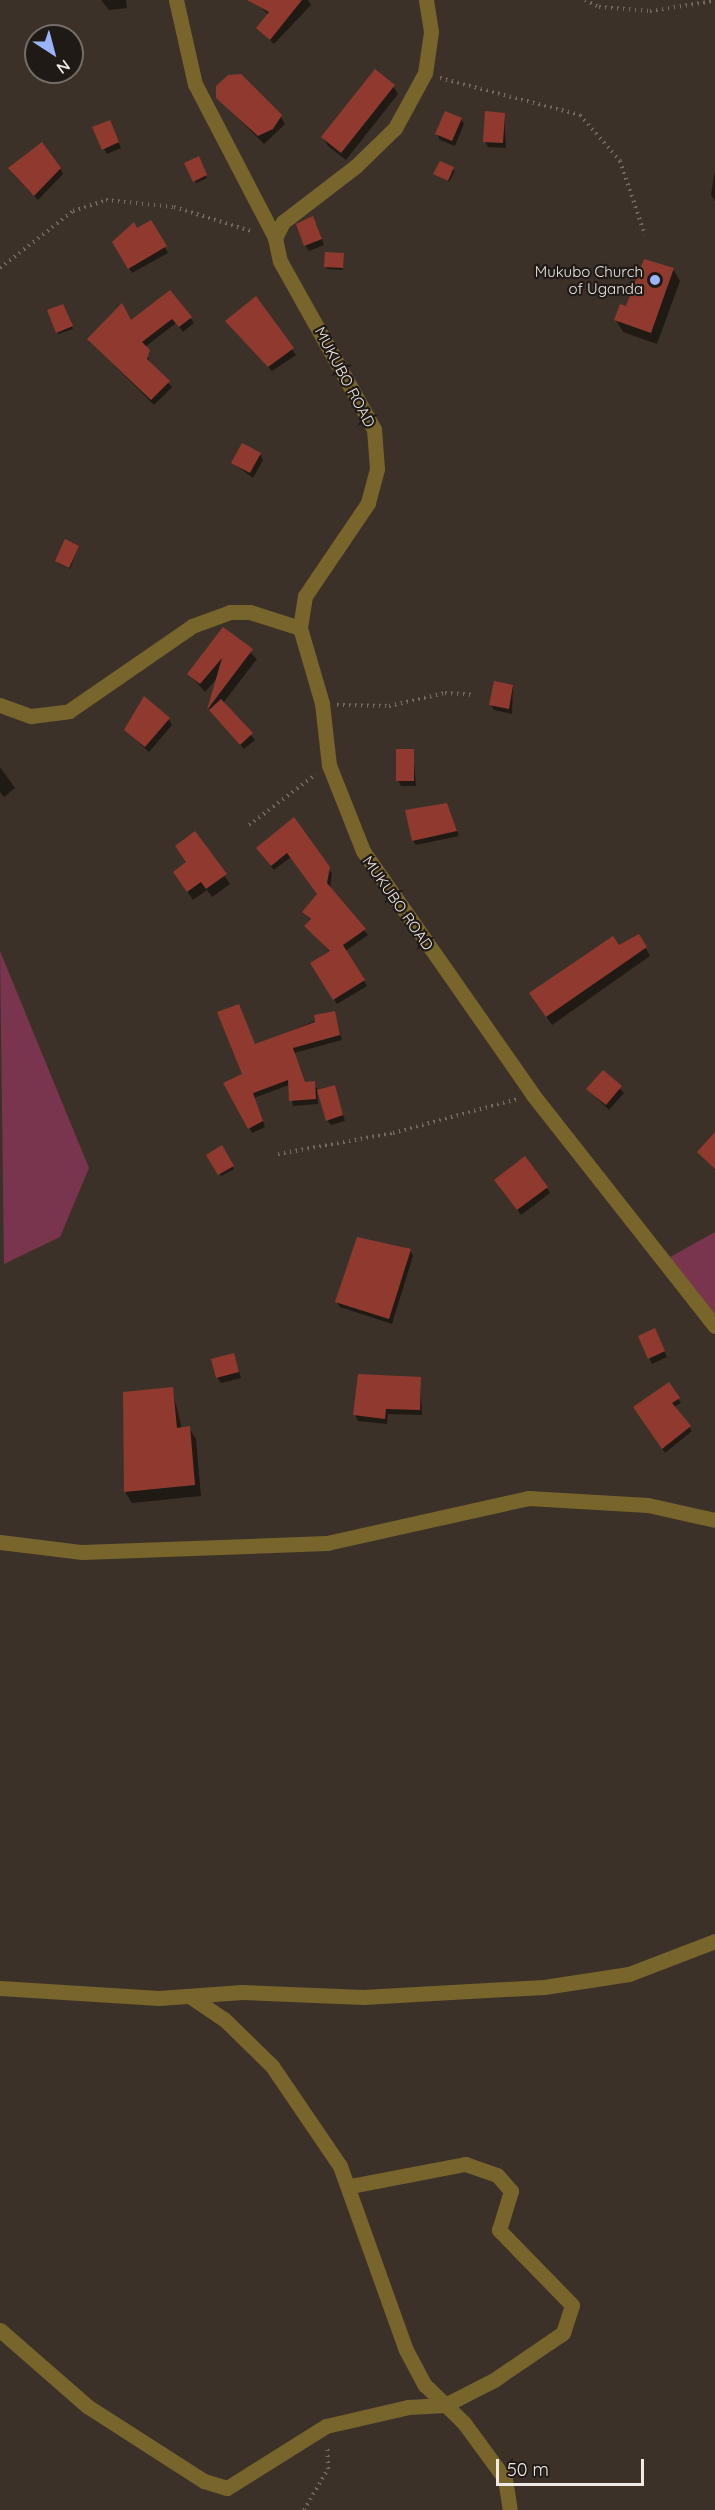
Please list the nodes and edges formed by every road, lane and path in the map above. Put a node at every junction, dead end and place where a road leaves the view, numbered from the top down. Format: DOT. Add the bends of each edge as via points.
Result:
graph roads {
  1 [pos="176,0"];
  2 [pos="426,0"];
  3 [pos="585,0"];
  4 [pos="715,1"];
  5 [pos="425,74"];
  6 [pos="645,235"];
  7 [pos="275,238"];
  8 [pos="0,268"];
  9 [pos="300,628"];
  10 [pos="475,694"];
  11 [pos="322,703"];
  12 [pos="0,705"];
  13 [pos="329,765"];
  14 [pos="249,825"];
  15 [pos="533,1095"];
  16 [pos="278,1154"];
  17 [pos="715,1326"];
  18 [pos="715,1520"];
  19 [pos="0,1542"];
  20 [pos="715,1941"];
  21 [pos="0,1988"];
  22 [pos="191,1997"];
  23 [pos="351,2186"];
  24 [pos="0,2330"];
  25 [pos="445,2405"];
  26 [pos="326,2426"];
  27 [pos="304,2510"];
  28 [pos="510,2510"];
  1 -- 7 [label="street, MUKUBO ROAD" via="195,84"];
  2 -- 5 [label="street" via="431,32"];
  3 -- 4 [label="path" via="599,7 650,11"];
  5 -- 6 [label="path" via="580,114 620,161"];
  5 -- 7 [label="street" via="395,128 356,166 283,222"];
  7 -- 8 [label="path" via="174,207 106,200 73,212"];
  7 -- 9 [label="street, MUKUBO ROAD" via="280,261 374,429 377,469 351,534 305,596"];
  9 -- 11 [label="street, MUKUBO ROAD"];
  9 -- 12 [label="street" via="250,612 211,617 69,711 31,716"];
  10 -- 11 [label="path" via="445,693 389,706"];
  11 -- 13 [label="street, MUKUBO ROAD"];
  13 -- 14 [label="path"];
  13 -- 15 [label="street, MUKUBO ROAD" via="363,851"];
  15 -- 16 [label="path" via="393,1132"];
  15 -- 17 [label="street, MUKUBO ROAD"];
  18 -- 19 [label="street" via="648,1504 528,1498 327,1543 82,1552"];
  20 -- 22 [label="street" via="629,1974 544,1987 363,1997 242,1992"];
  21 -- 22 [label="street"];
  22 -- 23 [label="street" via="225,2020 272,2066"];
  23 -- 25 [label="street" via="406,2350 425,2385"];
  23 -- 25 [label="street" via="465,2164 497,2175 511,2191 499,2230 572,2305 563,2333 494,2380"];
  24 -- 26 [label="street" via="87,2406 204,2481 227,2488"];
  25 -- 26 [label="street" via="408,2407"];
  25 -- 28 [label="street" via="505,2479"];
  26 -- 27 [label="path" via="328,2469"];
}
